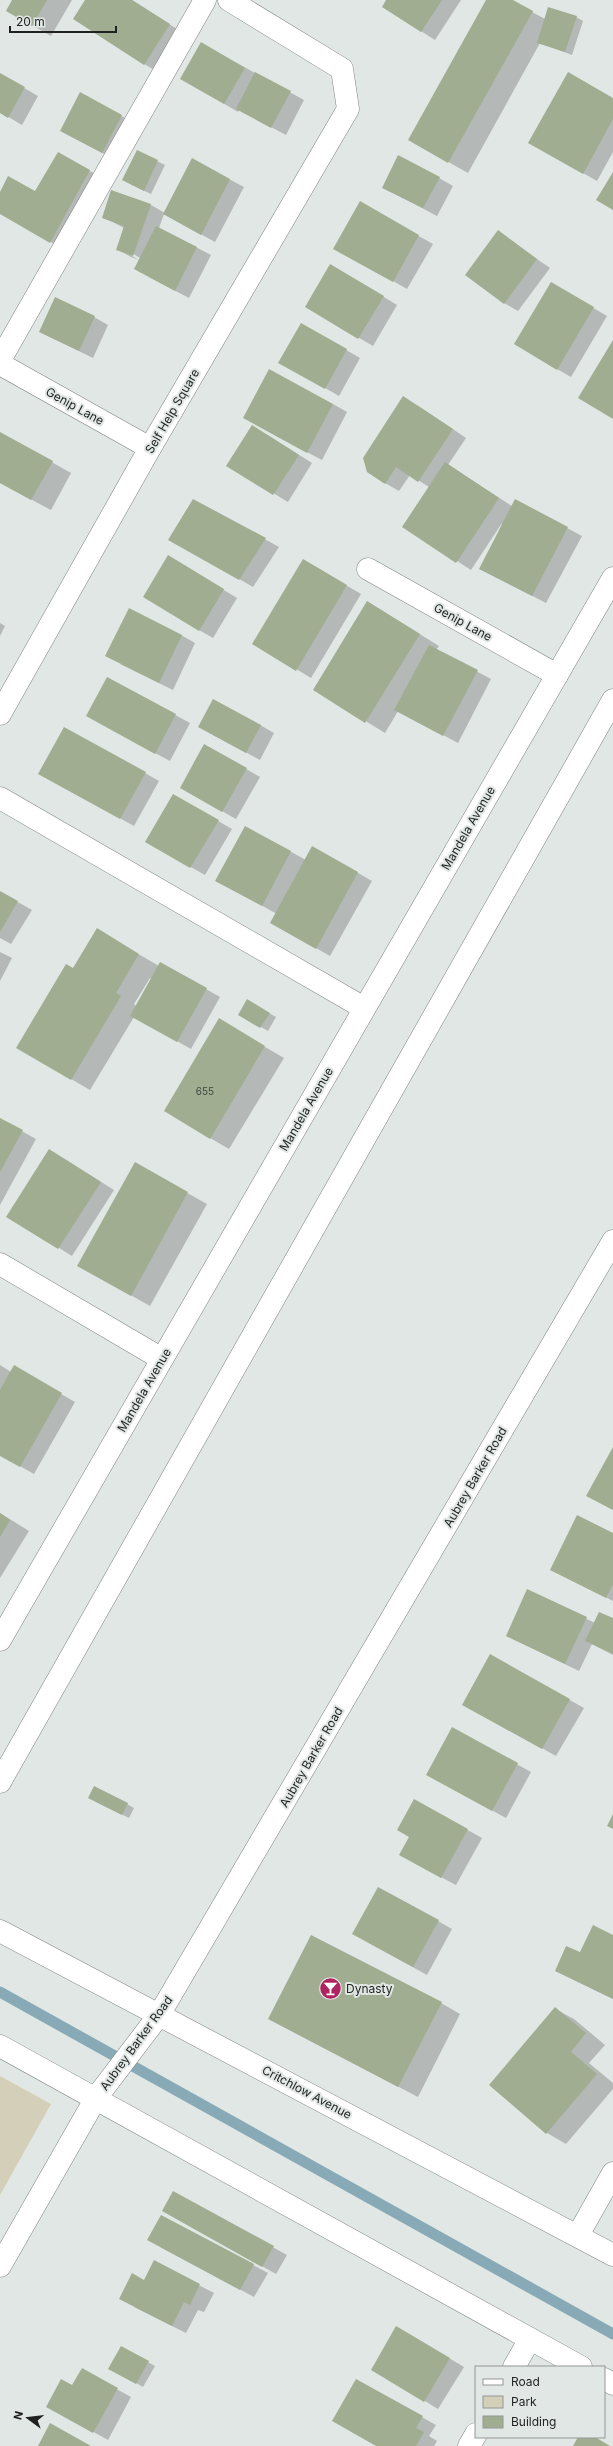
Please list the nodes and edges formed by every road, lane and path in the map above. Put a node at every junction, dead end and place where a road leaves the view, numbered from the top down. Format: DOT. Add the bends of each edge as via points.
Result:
graph roads {
  1 [pos="205,0"];
  2 [pos="229,0"];
  3 [pos="0,360"];
  4 [pos="0,364"];
  5 [pos="150,448"];
  6 [pos="368,569"];
  7 [pos="613,578"];
  8 [pos="557,675"];
  9 [pos="613,700"];
  10 [pos="0,714"];
  11 [pos="0,798"];
  12 [pos="364,1008"];
  13 [pos="613,1241"];
  14 [pos="0,1264"];
  15 [pos="162,1359"];
  16 [pos="0,1640"];
  17 [pos="0,1782"];
  18 [pos="0,1931"];
  19 [pos="154,2022"];
  20 [pos="0,2046"];
  21 [pos="101,2092"];
  22 [pos="613,2173"];
  23 [pos="578,2235"];
  24 [pos="613,2255"];
  25 [pos="0,2266"];
  26 [pos="530,2339"];
  27 [pos="515,2366"];
  28 [pos="579,2366"];
  29 [pos="475,2436"];
  30 [pos="469,2446"];
  1 -- 3 [label="street"];
  2 -- 5 [label="street, Self Help Square" via="342,68 348,109"];
  4 -- 5 [label="street, Genip Lane"];
  5 -- 10 [label="street, Self Help Square"];
  6 -- 8 [label="street, Genip Lane"];
  7 -- 8 [label="street, Mandela Avenue"];
  8 -- 12 [label="street, Mandela Avenue"];
  9 -- 17 [label="street"];
  11 -- 12 [label="street"];
  12 -- 15 [label="street, Mandela Avenue"];
  13 -- 19 [label="street, Aubrey Barker Road"];
  14 -- 15 [label="street"];
  15 -- 16 [label="street, Mandela Avenue"];
  18 -- 19 [label="street, Critchlow Avenue"];
  19 -- 21 [label="street, Aubrey Barker Road"];
  19 -- 23 [label="street, Critchlow Avenue"];
  20 -- 21 [label="street"];
  21 -- 25 [label="street, Aubrey Barker Road"];
  21 -- 26 [label="street"];
  22 -- 23 [label="street"];
  23 -- 24 [label="street, Critchlow Avenue"];
  26 -- 27 [label="street"];
  26 -- 28 [label="street"];
  29 -- 30 [label="street"];
}
